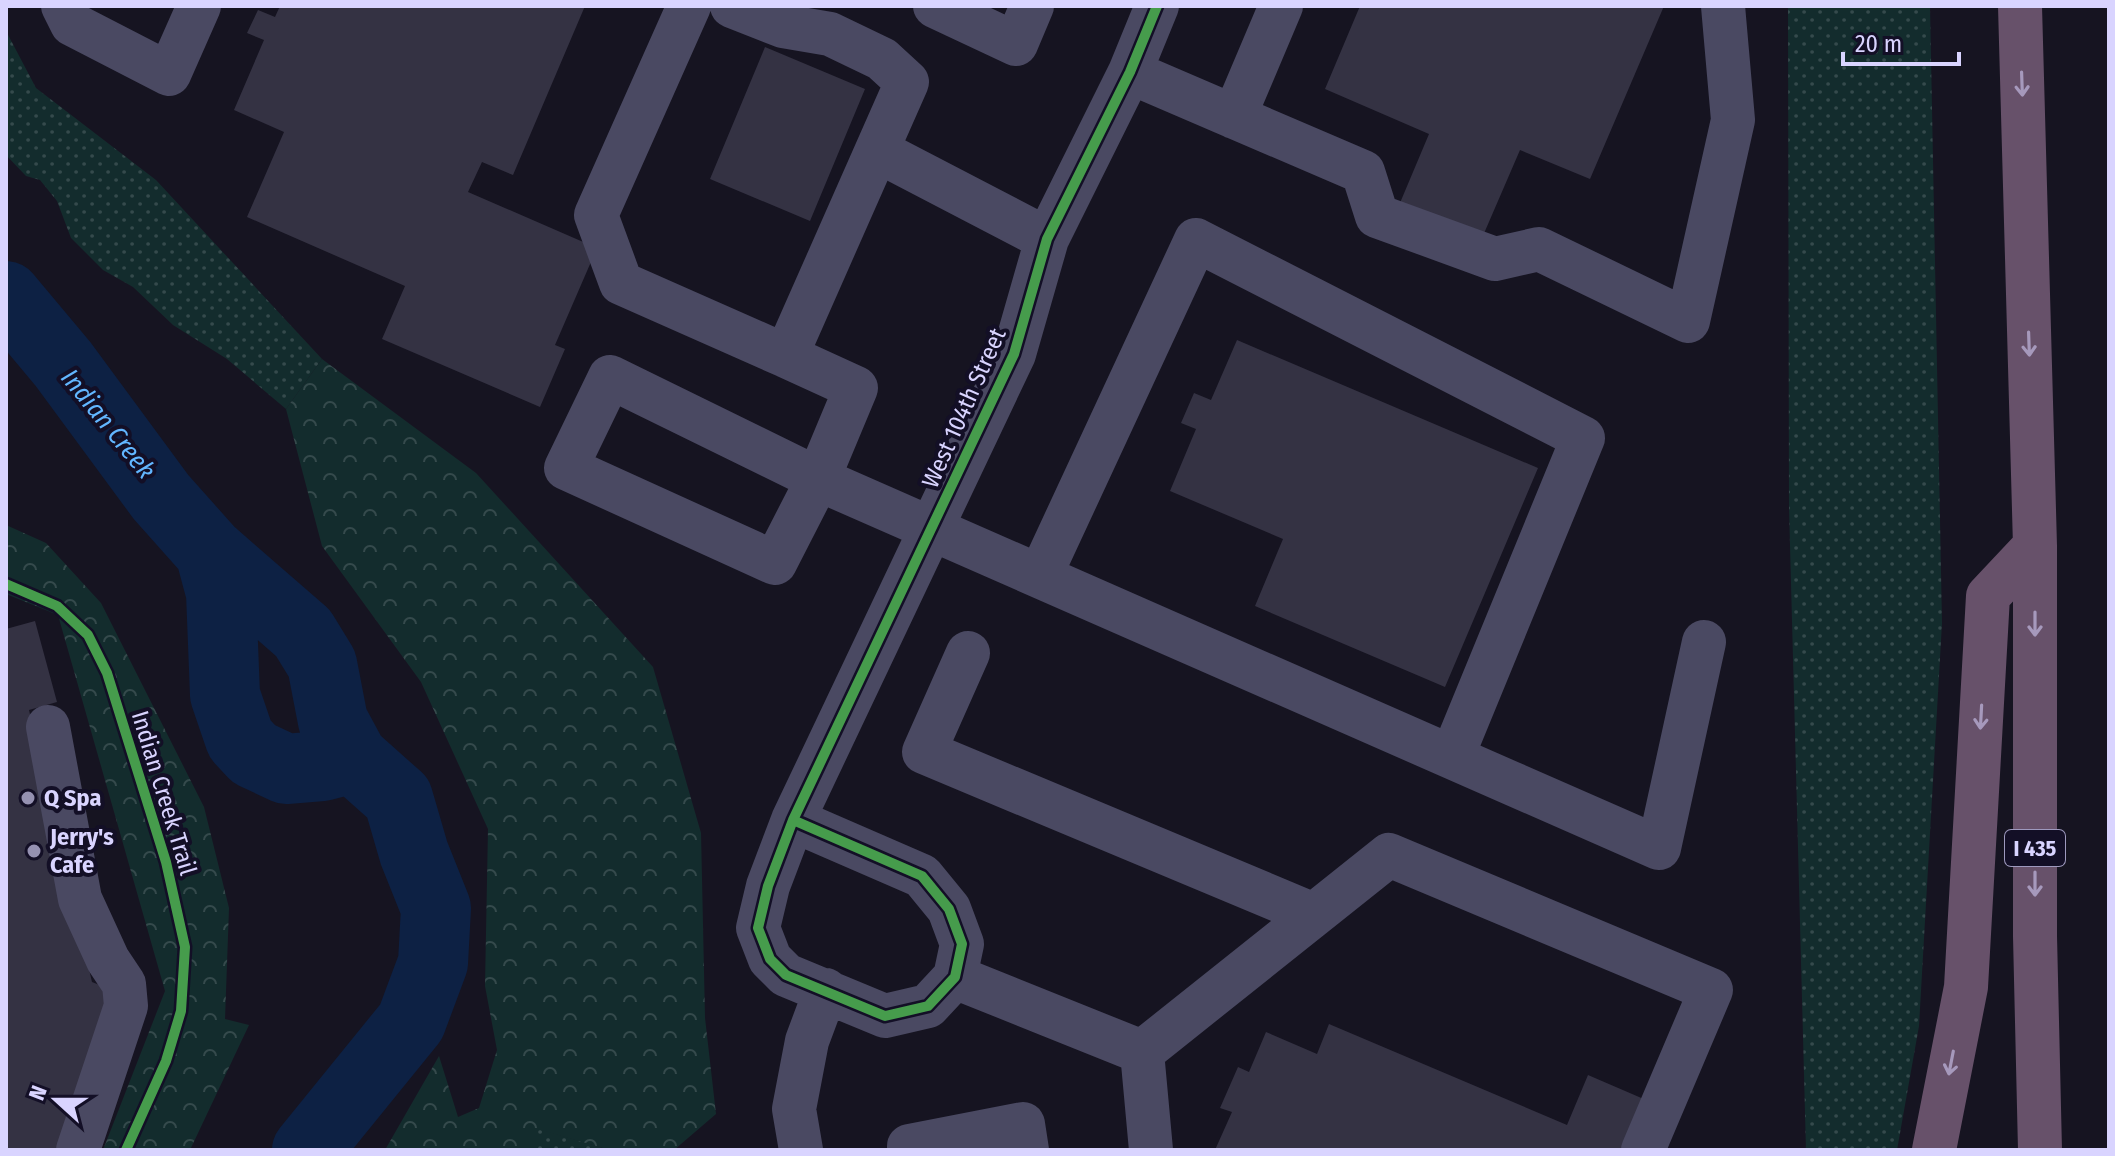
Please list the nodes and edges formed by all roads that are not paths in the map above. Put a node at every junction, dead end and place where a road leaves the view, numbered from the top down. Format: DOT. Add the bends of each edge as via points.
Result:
graph roads {
  1 [pos="63,6"];
  2 [pos="199,6"];
  3 [pos="689,6"];
  4 [pos="732,6"];
  5 [pos="935,6"];
  6 [pos="1032,6"];
  7 [pos="1157,6"];
  8 [pos="1281,6"];
  9 [pos="1723,6"];
  10 [pos="2020,6"];
  11 [pos="1130,72"];
  12 [pos="1234,117"];
  13 [pos="878,151"];
  14 [pos="1047,239"];
  15 [pos="786,356"];
  16 [pos="818,479"];
  17 [pos="931,529"];
  18 [pos="2035,546"];
  19 [pos="1040,576"];
  20 [pos="1704,642"];
  21 [pos="968,653"];
  22 [pos="48,727"];
  23 [pos="1452,757"];
  24 [pos="793,820"];
  25 [pos="1314,915"];
  26 [pos="955,977"];
  27 [pos="826,990"];
  28 [pos="1142,1052"];
  29 [pos="78,1150"];
  30 [pos="801,1150"];
  31 [pos="909,1150"];
  32 [pos="1027,1150"];
  33 [pos="1151,1150"];
  34 [pos="1643,1150"];
  35 [pos="1934,1150"];
  36 [pos="2040,1150"];
  1 -- 2 [label="street" via="72,24 169,74"];
  3 -- 15 [label="street" via="596,215 621,283"];
  4 -- 13 [label="street" via="783,26 830,34 882,59 907,82"];
  5 -- 6 [label="street" via="1016,44"];
  7 -- 11 [label="street, West 104th Street"];
  8 -- 12 [label="street"];
  9 -- 12 [label="street" via="1733,120 1688,321 1539,249 1495,259 1377,216 1363,172"];
  10 -- 18 [label="highway, I 435, one-way"];
  11 -- 12 [label="street"];
  11 -- 14 [label="street, West 104th Street"];
  13 -- 14 [label="street"];
  13 -- 15 [label="street"];
  14 -- 17 [label="street, West 104th Street" via="1014,354"];
  15 -- 16 [label="street" via="856,388"];
  16 -- 16 [label="street" via="775,563 566,468 610,377"];
  16 -- 17 [label="street"];
  17 -- 19 [label="street"];
  17 -- 24 [label="street, West 104th Street"];
  18 -- 35 [label="highway, one-way" via="1988,596 1966,987"];
  18 -- 36 [label="highway, I 435, one-way"];
  19 -- 23 [label="street"];
  19 -- 23 [label="street" via="1196,240 1583,438"];
  20 -- 23 [label="street" via="1659,848"];
  21 -- 25 [label="street" via="924,752"];
  22 -- 29 [label="street" via="80,899 124,984 126,1006"];
  24 -- 26 [label="street" via="922,876 949,909 962,944"];
  24 -- 27 [label="street" via="758,928 770,959 786,975"];
  25 -- 28 [label="street"];
  25 -- 34 [label="street" via="1389,855 1711,990"];
  26 -- 27 [label="street" via="928,1006 885,1016"];
  26 -- 28 [label="street"];
  27 -- 30 [label="street" via="807,1041 794,1109"];
  28 -- 33 [label="street"];
  31 -- 32 [label="street" via="1023,1124"];
}
